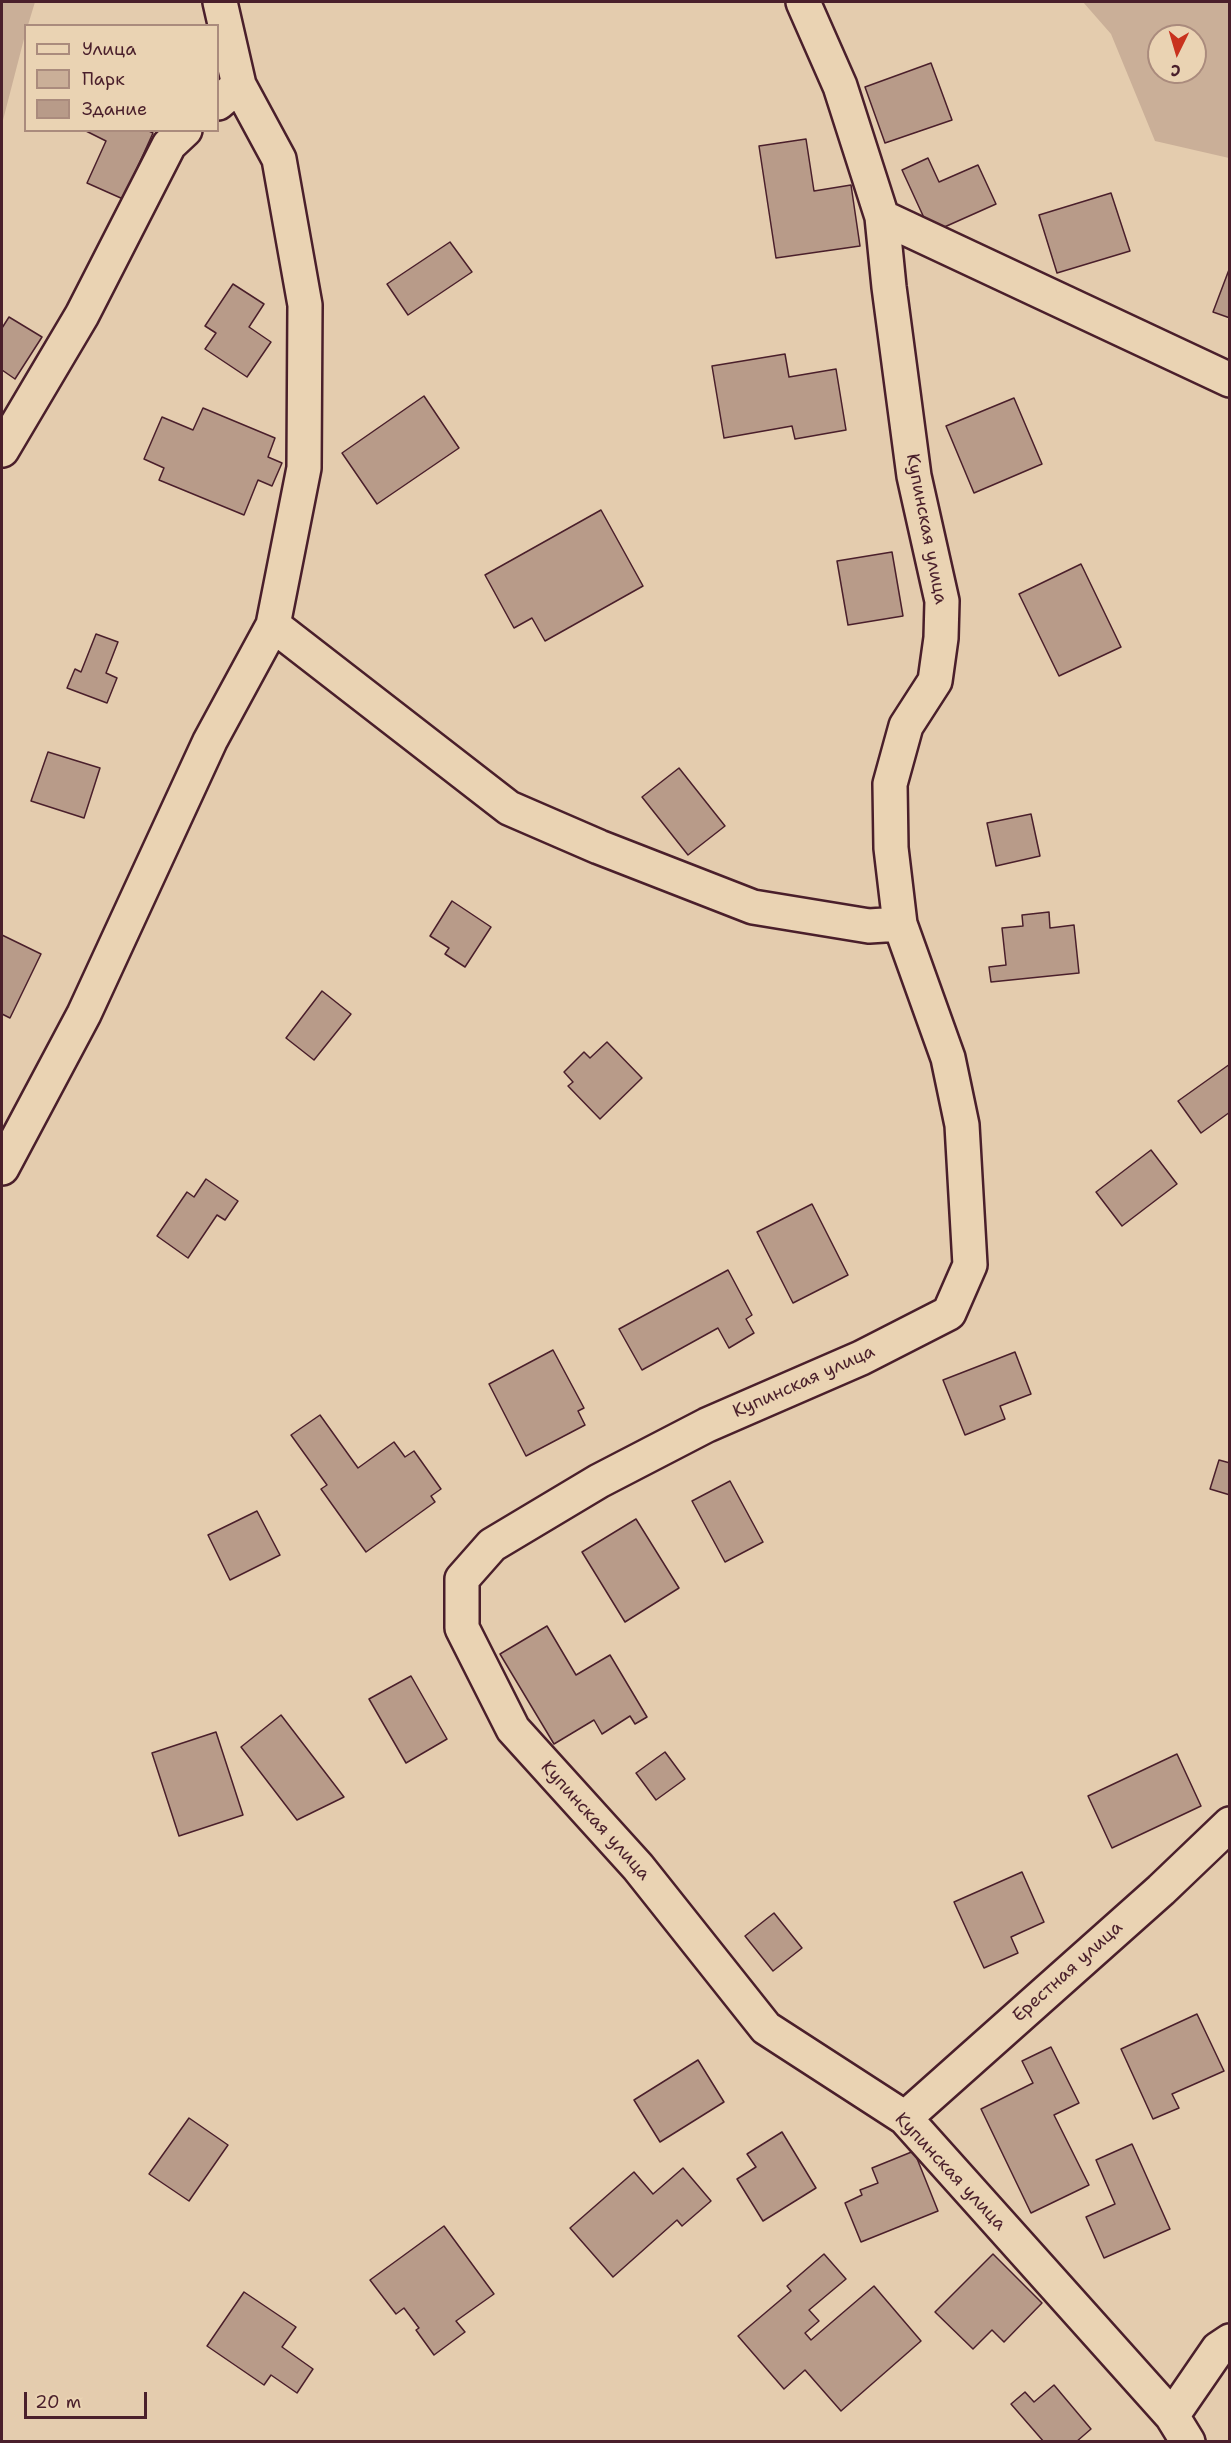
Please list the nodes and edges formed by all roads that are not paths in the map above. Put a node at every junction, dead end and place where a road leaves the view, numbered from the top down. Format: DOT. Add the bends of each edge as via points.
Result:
graph roads {
  1 [pos="220,2"];
  2 [pos="802,2"];
  3 [pos="228,94"];
  4 [pos="183,132"];
  5 [pos="882,218"];
  6 [pos="1230,380"];
  7 [pos="2,450"];
  8 [pos="273,625"];
  9 [pos="900,924"];
  10 [pos="2,1168"];
  11 [pos="1230,1824"];
  12 [pos="905,2118"];
  13 [pos="1230,2341"];
  14 [pos="1180,2429"];
  1 -- 3 [label="street"];
  2 -- 5 [label="street, Купинская улица" via="840,86"];
  3 -- 8 [label="street" via="279,159 305,305 304,468"];
  4 -- 7 [label="street" via="169,145 82,315"];
  5 -- 6 [label="street"];
  5 -- 9 [label="street, Купинская улица" via="914,476 942,601 935,681 906,726 890,784 891,848"];
  8 -- 9 [label="street" via="509,808 753,907 869,926"];
  8 -- 10 [label="street" via="210,741 84,1014"];
  9 -- 12 [label="street, Купинская улица" via="948,1058 962,1125 970,1265 949,1313 861,1358 707,1425 598,1481 492,1545 462,1579 462,1628 513,1729 638,1867 766,2028"];
  11 -- 12 [label="street, Ерестная улица"];
  12 -- 14 [label="street, Купинская улица"];
  13 -- 14 [label="street" via="1218,2349"];
}
